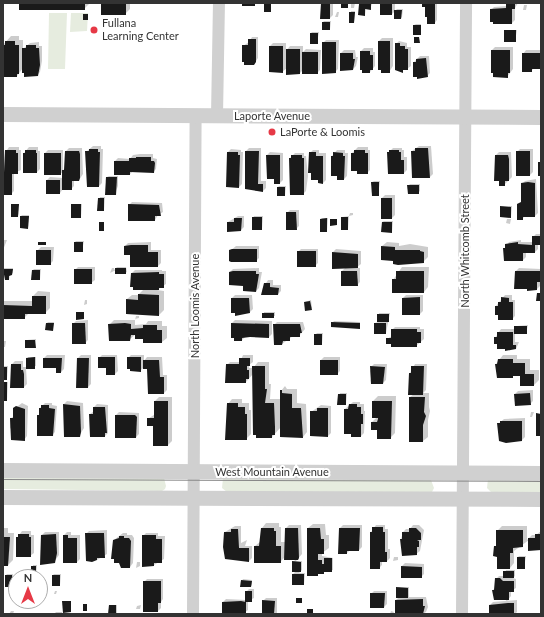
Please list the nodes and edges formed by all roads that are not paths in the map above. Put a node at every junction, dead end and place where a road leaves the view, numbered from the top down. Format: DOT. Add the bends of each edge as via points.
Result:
graph roads {
  1 [pos="219,3"];
  2 [pos="466,3"];
  3 [pos="3,114"];
  4 [pos="196,116"];
  5 [pos="217,116"];
  6 [pos="465,116"];
  7 [pos="541,117"];
  8 [pos="3,470"];
  9 [pos="195,472"];
  10 [pos="462,473"];
  11 [pos="541,473"];
  12 [pos="3,496"];
  13 [pos="194,497"];
  14 [pos="462,499"];
  15 [pos="541,499"];
  16 [pos="194,614"];
  17 [pos="462,614"];
  1 -- 5 [label="street"];
  2 -- 6 [label="street, North Whitcomb Street"];
  3 -- 4 [label="street, Laporte Avenue"];
  4 -- 5 [label="street, Laporte Avenue"];
  4 -- 9 [label="street, North Loomis Avenue"];
  5 -- 6 [label="street, Laporte Avenue"];
  6 -- 7 [label="street, Laporte Avenue"];
  6 -- 10 [label="street, North Whitcomb Street"];
  8 -- 9 [label="street, West Mountain Avenue"];
  9 -- 10 [label="street, West Mountain Avenue"];
  9 -- 13 [label="street, North Loomis Avenue"];
  10 -- 11 [label="street, West Mountain Avenue"];
  10 -- 14 [label="street, North Whitcomb Street"];
  12 -- 13 [label="street"];
  13 -- 14 [label="street"];
  13 -- 16 [label="street, North Loomis Avenue"];
  14 -- 15 [label="street"];
  14 -- 17 [label="street, North Whitcomb Street"];
}
